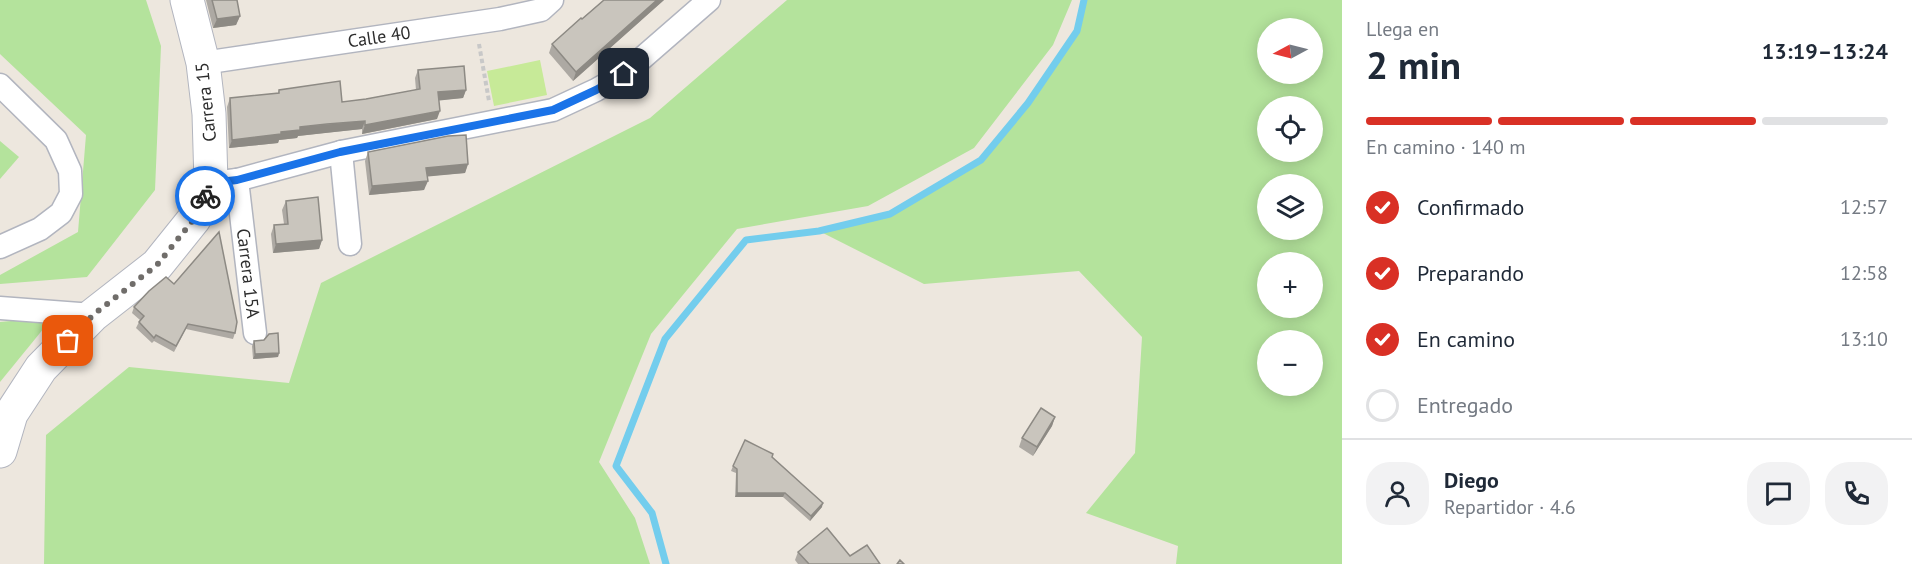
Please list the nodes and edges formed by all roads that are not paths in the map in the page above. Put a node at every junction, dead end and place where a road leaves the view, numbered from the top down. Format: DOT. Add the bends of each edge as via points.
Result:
graph roads {
  1 [pos="187,0"];
  2 [pos="552,0"];
  3 [pos="709,0"];
  4 [pos="203,63"];
  5 [pos="0,85"];
  6 [pos="340,152"];
  7 [pos="224,182"];
  8 [pos="350,244"];
  9 [pos="0,248"];
  10 [pos="0,308"];
  11 [pos="93,315"];
  12 [pos="255,333"];
  13 [pos="0,451"];
  1 -- 4 [label="main road, Carrera 15"];
  2 -- 4 [label="street, Calle 40" via="541,10 475,23"];
  3 -- 6 [label="street" via="624,74 553,110"];
  4 -- 7 [label="main road, Carrera 15"];
  5 -- 9 [label="street" via="56,140 70,171 71,194 61,213 40,229"];
  6 -- 7 [label="street"];
  6 -- 8 [label="street"];
  7 -- 11 [label="main road, Carrera 15" via="157,265"];
  7 -- 12 [label="street, Carrera 15A"];
  10 -- 11 [label="street"];
  11 -- 13 [label="main road, Carrera 15" via="42,368 10,414"];
}
